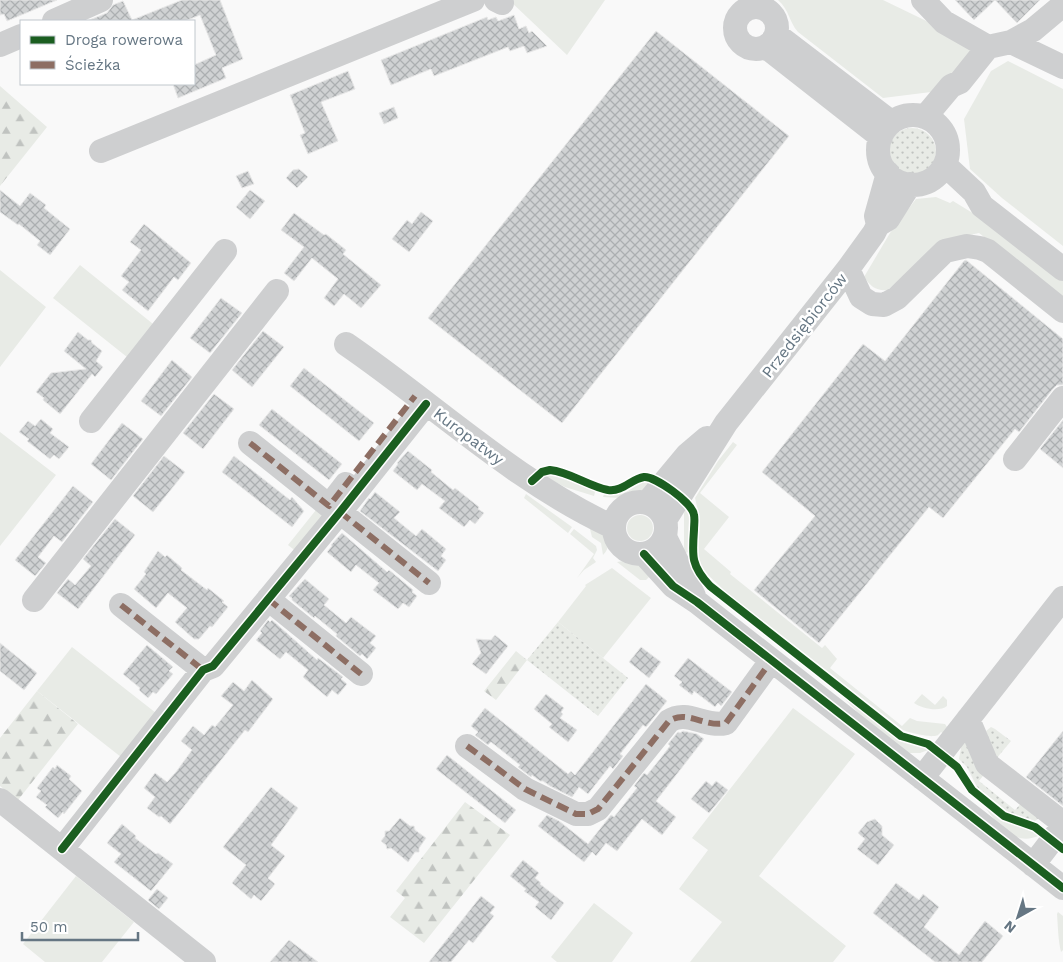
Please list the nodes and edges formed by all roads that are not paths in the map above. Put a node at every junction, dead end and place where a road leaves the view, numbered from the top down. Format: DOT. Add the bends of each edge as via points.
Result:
graph roads {
  1 [pos="101,0"];
  2 [pos="473,0"];
  3 [pos="923,0"];
  4 [pos="751,5"];
  5 [pos="1063,5"];
  6 [pos="56,20"];
  7 [pos="20,36"];
  8 [pos="771,41"];
  9 [pos="1011,42"];
  10 [pos="0,45"];
  11 [pos="988,47"];
  12 [pos="1063,67"];
  13 [pos="933,123"];
  14 [pos="886,129"];
  15 [pos="101,151"];
  16 [pos="888,173"];
  17 [pos="928,176"];
  18 [pos="878,225"];
  19 [pos="225,251"];
  20 [pos="848,269"];
  21 [pos="1063,269"];
  22 [pos="277,291"];
  23 [pos="862,297"];
  24 [pos="1063,311"];
  25 [pos="811,316"];
  26 [pos="346,344"];
  27 [pos="1063,398"];
  28 [pos="420,400"];
  29 [pos="91,421"];
  30 [pos="726,423"];
  31 [pos="250,443"];
  32 [pos="1015,459"];
  33 [pos="647,502"];
  34 [pos="340,512"];
  35 [pos="616,519"];
  36 [pos="665,528"];
  37 [pos="644,554"];
  38 [pos="428,583"];
  39 [pos="1063,598"];
  40 [pos="268,599"];
  41 [pos="34,600"];
  42 [pos="697,602"];
  43 [pos="121,605"];
  44 [pos="771,661"];
  45 [pos="203,670"];
  46 [pos="360,674"];
  47 [pos="968,719"];
  48 [pos="468,746"];
  49 [pos="922,778"];
  50 [pos="0,800"];
  51 [pos="1063,825"];
  52 [pos="62,849"];
  53 [pos="1033,865"];
  54 [pos="1063,888"];
  55 [pos="204,962"];
  1 -- 6 [label="street"];
  2 -- 15 [label="street"];
  3 -- 11 [label="street" via="944,22"];
  4 -- 8 [label="street" via="774,16 776,22"];
  4 -- 8 [label="street" via="735,24 737,47 756,50"];
  5 -- 9 [label="street" via="1043,23"];
  7 -- 10 [label="street"];
  8 -- 14 [label="street"];
  9 -- 11 [label="street"];
  9 -- 12 [label="street"];
  11 -- 13 [label="street" via="960,82 951,86"];
  13 -- 14 [label="street" via="908,115"];
  13 -- 17 [label="street" via="947,140 948,149"];
  14 -- 16 [label="street" via="878,150"];
  16 -- 17 [label="street" via="902,182"];
  16 -- 18 [label="street" via="876,216"];
  17 -- 18 [label="street" via="888,219"];
  17 -- 21 [label="street" via="974,192 982,206"];
  18 -- 20 [label="street, Przedsiębiorców"];
  19 -- 29 [label="street"];
  20 -- 23 [label="street"];
  20 -- 25 [label="street, Przedsiębiorców"];
  22 -- 41 [label="street"];
  23 -- 24 [label="street" via="879,306 891,302 945,251 967,246 988,251"];
  23 -- 25 [label="street" via="831,304"];
  25 -- 30 [label="street, Przedsiębiorców"];
  26 -- 28 [label="street, Kuropatwy"];
  27 -- 32 [label="street"];
  28 -- 31 [label="street" via="329,506"];
  28 -- 34 [label="street"];
  28 -- 35 [label="street, Kuropatwy" via="507,465 546,489"];
  30 -- 33 [label="street, Przedsiębiorców" via="686,455"];
  30 -- 36 [label="street, Przedsiębiorców"];
  33 -- 35 [label="street" via="632,502"];
  33 -- 36 [label="street" via="661,512"];
  34 -- 38 [label="street"];
  34 -- 40 [label="street"];
  35 -- 37 [label="street" via="614,535 623,548"];
  36 -- 37 [label="street" via="656,548"];
  36 -- 42 [label="street"];
  37 -- 42 [label="street" via="673,586"];
  39 -- 47 [label="street"];
  40 -- 45 [label="street" via="213,666"];
  40 -- 46 [label="street"];
  42 -- 44 [label="street"];
  43 -- 45 [label="street"];
  44 -- 48 [label="street" via="726,723 709,724 685,716 676,716 669,721 598,809 588,814 576,814 525,789"];
  44 -- 49 [label="street"];
  45 -- 52 [label="street"];
  47 -- 49 [label="street"];
  47 -- 51 [label="street" via="987,764"];
  49 -- 53 [label="street"];
  50 -- 52 [label="street"];
  51 -- 53 [label="street"];
  52 -- 55 [label="street"];
  53 -- 54 [label="street"];
}
